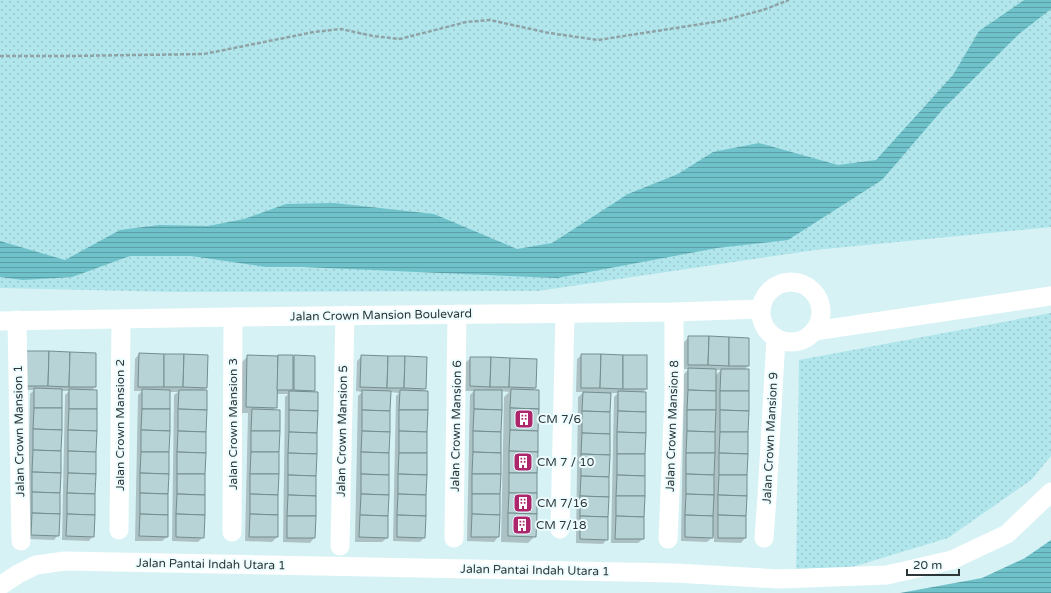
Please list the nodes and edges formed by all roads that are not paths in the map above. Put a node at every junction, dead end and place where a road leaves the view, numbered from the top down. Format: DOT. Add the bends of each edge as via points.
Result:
graph roads {
  1 [pos="1051,296"];
  2 [pos="761,309"];
  3 [pos="674,312"];
  4 [pos="565,313"];
  5 [pos="457,314"];
  6 [pos="345,315"];
  7 [pos="233,316"];
  8 [pos="121,319"];
  9 [pos="8,320"];
  10 [pos="814,331"];
  11 [pos="776,338"];
  12 [pos="1051,492"];
  13 [pos="560,529"];
  14 [pos="119,530"];
  15 [pos="232,532"];
  16 [pos="454,538"];
  17 [pos="764,538"];
  18 [pos="668,540"];
  19 [pos="21,541"];
  20 [pos="340,546"];
  21 [pos="0,586"];
  1 -- 10 [label="street"];
  2 -- 3 [label="street, Jalan Crown Mansion Boulevard"];
  2 -- 10 [label="street" via="763,301 774,288 790,282 798,283 813,292 818,299 821,316"];
  2 -- 11 [label="street" via="764,326"];
  3 -- 4 [label="street, Jalan Crown Mansion Boulevard"];
  3 -- 18 [label="street, Jalan Crown Mansion 8" via="674,396"];
  4 -- 5 [label="street, Jalan Crown Mansion Boulevard"];
  4 -- 13 [label="street"];
  5 -- 6 [label="street, Jalan Crown Mansion Boulevard"];
  5 -- 16 [label="street, Jalan Crown Mansion 6"];
  6 -- 7 [label="street, Jalan Crown Mansion Boulevard"];
  6 -- 20 [label="street, Jalan Crown Mansion 5"];
  7 -- 8 [label="street, Jalan Crown Mansion Boulevard"];
  7 -- 15 [label="street, Jalan Crown Mansion 3"];
  8 -- 9 [label="street, Jalan Crown Mansion Boulevard"];
  8 -- 14 [label="street, Jalan Crown Mansion 2"];
  9 -- 19 [label="street, Jalan Crown Mansion 1"];
  10 -- 11 [label="street" via="801,341 792,342"];
  11 -- 17 [label="street, Jalan Crown Mansion 9"];
  12 -- 21 [label="street, Jalan Pantai Indah Utara 1" via="1007,534 952,560 887,575 779,579 675,573 66,561 36,565"];
}
